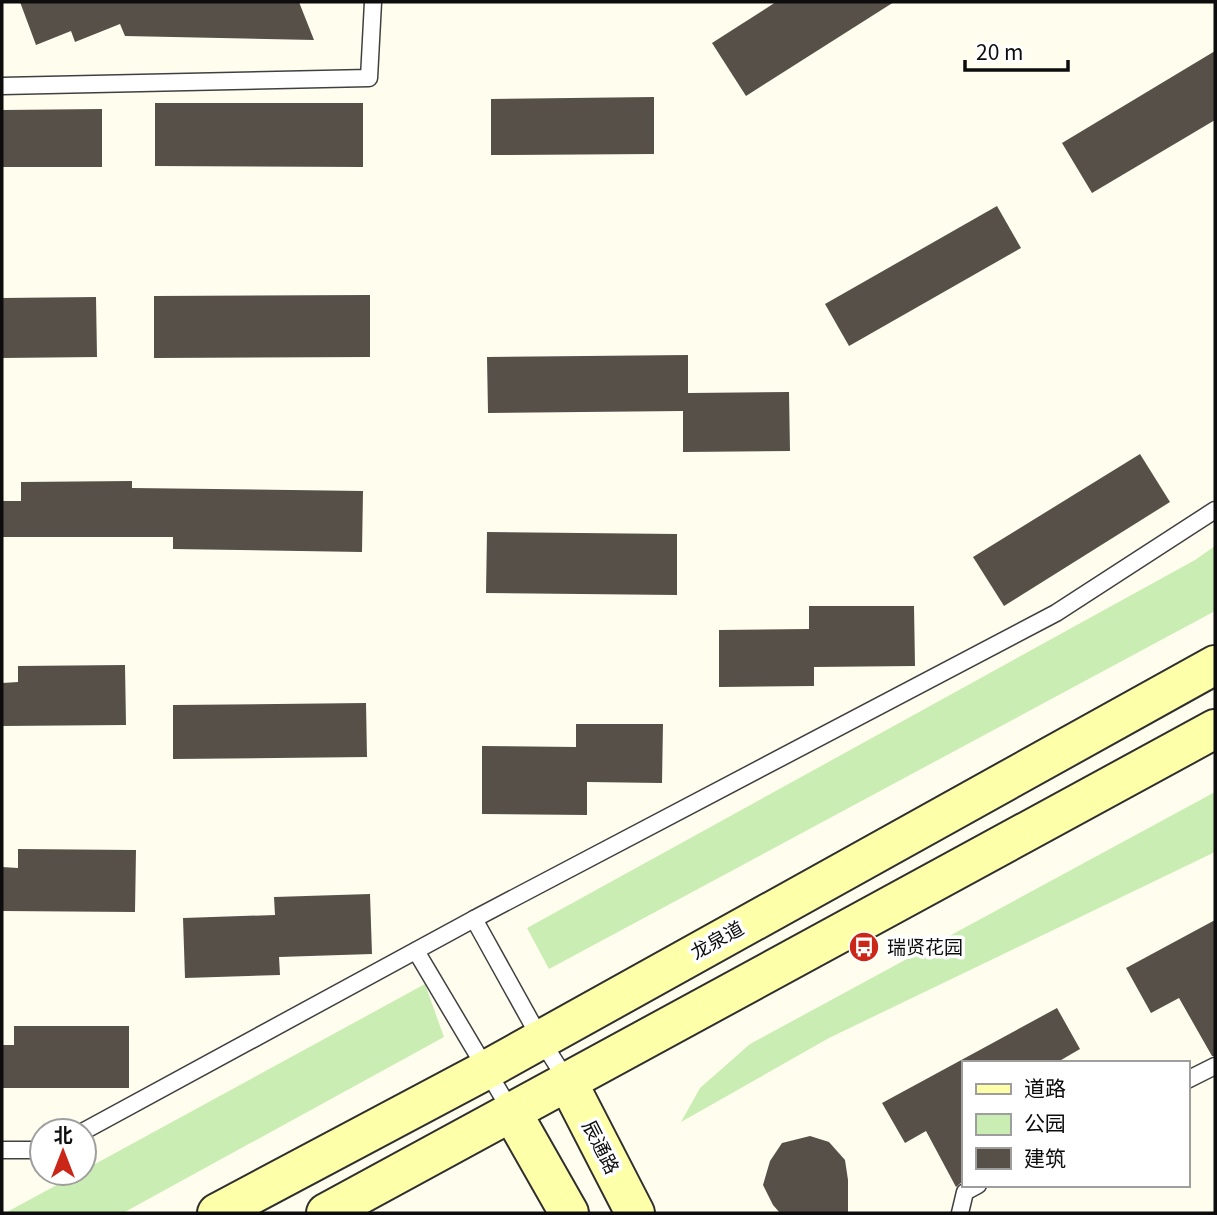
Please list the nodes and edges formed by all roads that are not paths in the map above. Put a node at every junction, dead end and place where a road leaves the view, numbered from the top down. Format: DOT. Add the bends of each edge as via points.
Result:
graph roads {
  1 [pos="373,2"];
  2 [pos="2,86"];
  3 [pos="1215,510"];
  4 [pos="1215,665"];
  5 [pos="1215,729"];
  6 [pos="474,919"];
  7 [pos="416,951"];
  8 [pos="540,1038"];
  9 [pos="1215,1066"];
  10 [pos="485,1070"];
  11 [pos="1189,1079"];
  12 [pos="567,1081"];
  13 [pos="511,1111"];
  14 [pos="98,1123"];
  15 [pos="2,1150"];
  16 [pos="28,1150"];
  17 [pos="974,1187"];
  18 [pos="217,1213"];
  19 [pos="326,1213"];
  20 [pos="569,1213"];
  21 [pos="635,1213"];
  22 [pos="960,1213"];
  1 -- 2 [label="lane" via="369,78"];
  3 -- 6 [label="lane" via="1056,613"];
  4 -- 8 [label="street, 龙泉道"];
  5 -- 12 [label="street"];
  6 -- 7 [label="lane"];
  6 -- 8 [label="lane"];
  7 -- 10 [label="lane"];
  7 -- 14 [label="lane"];
  8 -- 10 [label="street, 龙泉道"];
  8 -- 12 [label="lane"];
  9 -- 11 [label="lane"];
  10 -- 13 [label="lane"];
  10 -- 18 [label="street, 龙泉道"];
  12 -- 13 [label="street"];
  12 -- 21 [label="street, 辰通路"];
  13 -- 19 [label="street"];
  13 -- 20 [label="street"];
  15 -- 16 [label="lane"];
  17 -- 22 [label="lane" via="965,1192"];
}
